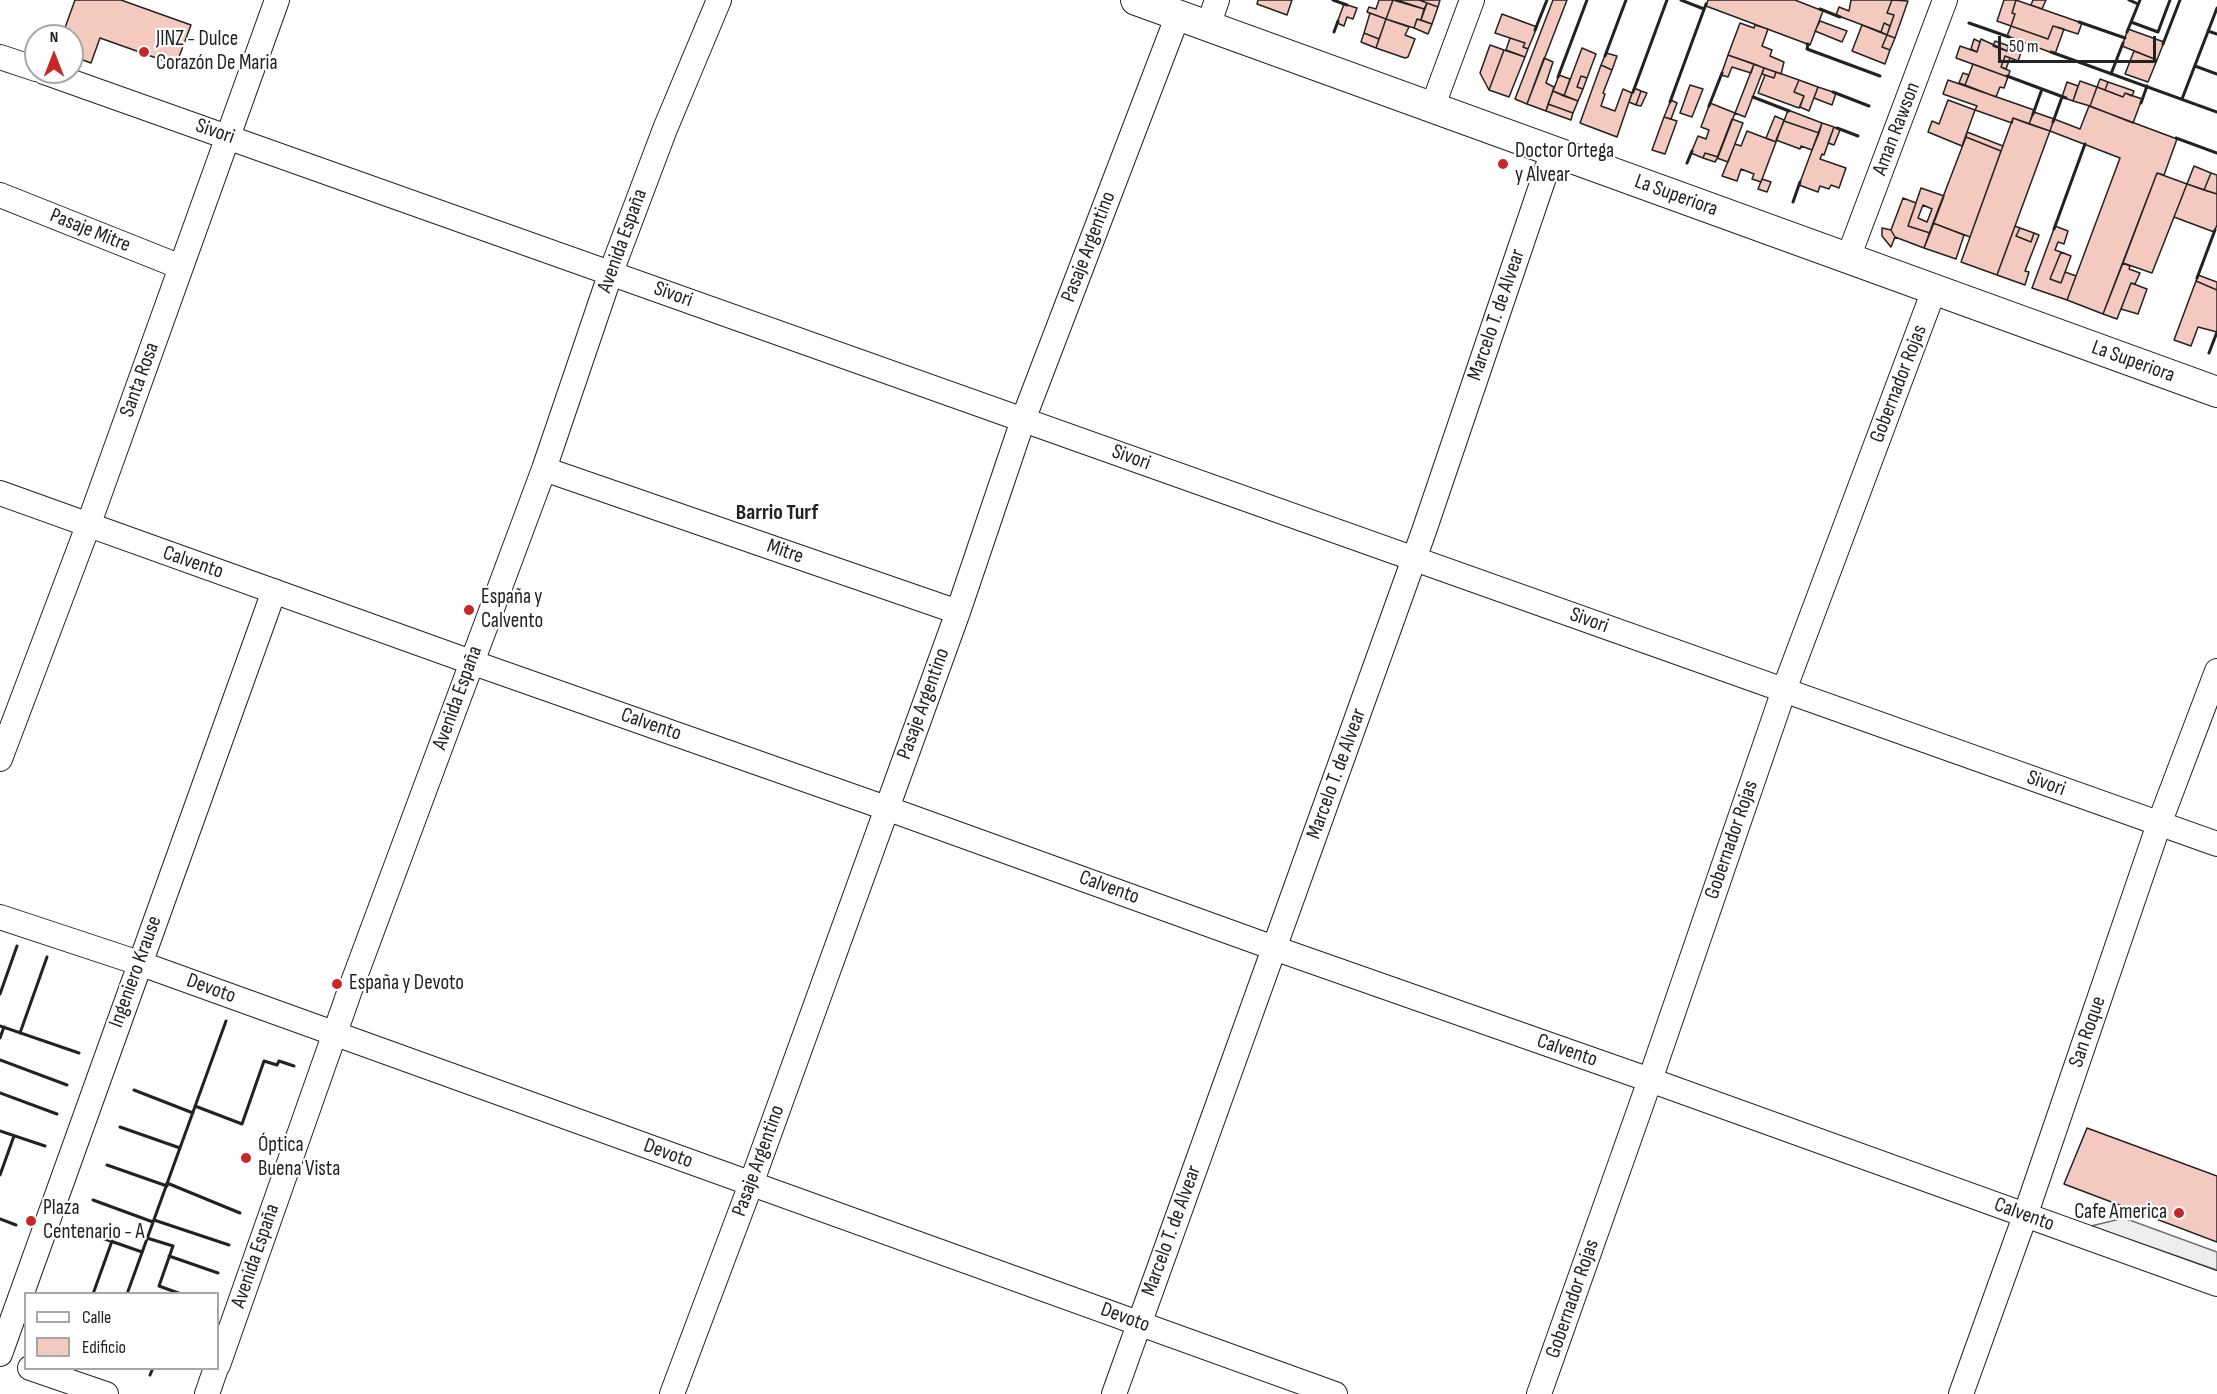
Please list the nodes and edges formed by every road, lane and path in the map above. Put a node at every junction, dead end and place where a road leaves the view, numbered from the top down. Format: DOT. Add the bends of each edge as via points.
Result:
graph roads {
  1 [pos="277,0"];
  2 [pos="719,0"];
  3 [pos="1136,0"];
  4 [pos="1472,0"];
  5 [pos="1946,0"];
  6 [pos="1213,13"];
  7 [pos="1178,15"];
  8 [pos="0,57"];
  9 [pos="24,65"];
  10 [pos="78,84"];
  11 [pos="1432,108"];
  12 [pos="228,136"];
  13 [pos="1553,151"];
  14 [pos="0,195"];
  15 [pos="1848,258"];
  16 [pos="181,267"];
  17 [pos="611,272"];
  18 [pos="1934,290"];
  19 [pos="2217,392"];
  20 [pos="1023,420"];
  21 [pos="544,469"];
  22 [pos="0,493"];
  23 [pos="88,526"];
  24 [pos="1414,559"];
  25 [pos="274,591"];
  26 [pos="958,612"];
  27 [pos="471,662"];
  28 [pos="2217,671"];
  29 [pos="1784,690"];
  30 [pos="0,759"];
  31 [pos="886,807"];
  32 [pos="2159,824"];
  33 [pos="2217,844"];
  34 [pos="0,917"];
  35 [pos="1274,948"];
  36 [pos="139,963"];
  37 [pos="334,1033"];
  38 [pos="1650,1080"];
  39 [pos="751,1184"];
  40 [pos="2025,1216"];
  41 [pos="2217,1284"];
  42 [pos="1139,1323"];
  43 [pos="0,1356"];
  44 [pos="219,1361"];
  45 [pos="24,1366"];
  46 [pos="36,1370"];
  47 [pos="216,1370"];
  48 [pos="106,1394"];
  49 [pos="207,1394"];
  50 [pos="672,1394"];
  51 [pos="1114,1394"];
  52 [pos="1335,1394"];
  53 [pos="1539,1394"];
  54 [pos="1961,1394"];
  1 -- 12 [label="street, Santa Rosa"];
  2 -- 17 [label="street, Avenida España"];
  3 -- 7 [label="main road, La Superiora"];
  4 -- 11 [label="street"];
  5 -- 15 [label="street, Aman Rawson"];
  6 -- 7 [label="main road, La Superiora"];
  6 -- 11 [label="main road, La Superiora"];
  7 -- 20 [label="street, Pasaje Argentino"];
  8 -- 9 [label="street"];
  10 -- 12 [label="street, Sivori"];
  11 -- 13 [label="main road, La Superiora"];
  12 -- 16 [label="street, Santa Rosa"];
  12 -- 17 [label="street, Sivori"];
  13 -- 15 [label="main road, La Superiora"];
  13 -- 24 [label="street, Marcelo T. de Alvear"];
  14 -- 16 [label="street, Pasaje Mitre"];
  15 -- 18 [label="main road, La Superiora"];
  16 -- 23 [label="street, Santa Rosa"];
  17 -- 20 [label="street, Sivori"];
  17 -- 21 [label="street, Avenida España"];
  18 -- 19 [label="main road, La Superiora"];
  18 -- 29 [label="street, Gobernador Rojas"];
  20 -- 24 [label="street, Sivori"];
  20 -- 26 [label="street, Pasaje Argentino"];
  21 -- 26 [label="street, Mitre"];
  21 -- 27 [label="street, Avenida España"];
  22 -- 23 [label="street, Calvento"];
  23 -- 25 [label="street, Calvento"];
  23 -- 30 [label="street, Santa Rosa"];
  24 -- 29 [label="street, Sivori"];
  24 -- 35 [label="street, Marcelo T. de Alvear"];
  25 -- 27 [label="street, Calvento"];
  25 -- 36 [label="street, Ingeniero Krause"];
  26 -- 31 [label="street, Pasaje Argentino"];
  27 -- 31 [label="street, Calvento"];
  27 -- 37 [label="street, Avenida España"];
  28 -- 32 [label="street, San Roque"];
  29 -- 32 [label="street, Sivori"];
  29 -- 38 [label="street, Gobernador Rojas"];
  31 -- 35 [label="street, Calvento"];
  31 -- 39 [label="street, Pasaje Argentino"];
  32 -- 33 [label="street, Sivori"];
  32 -- 40 [label="street, San Roque"];
  34 -- 36 [label="street, Devoto"];
  35 -- 38 [label="street, Calvento"];
  35 -- 42 [label="street, Marcelo T. de Alvear"];
  36 -- 37 [label="street, Devoto"];
  36 -- 43 [label="street, Ingeniero Krause"];
  37 -- 39 [label="street, Devoto"];
  37 -- 44 [label="street, Avenida España"];
  38 -- 40 [label="street, Calvento"];
  38 -- 53 [label="street, Gobernador Rojas"];
  39 -- 42 [label="street, Devoto"];
  39 -- 50 [label="street, Pasaje Argentino"];
  40 -- 41 [label="street, Calvento"];
  40 -- 54 [label="street, San Roque"];
  42 -- 51 [label="street, Marcelo T. de Alvear"];
  42 -- 52 [label="street, Devoto"];
  43 -- 45 [label="street"];
  46 -- 48 [label="street"];
  47 -- 49 [label="street, Avenida España"];
}
